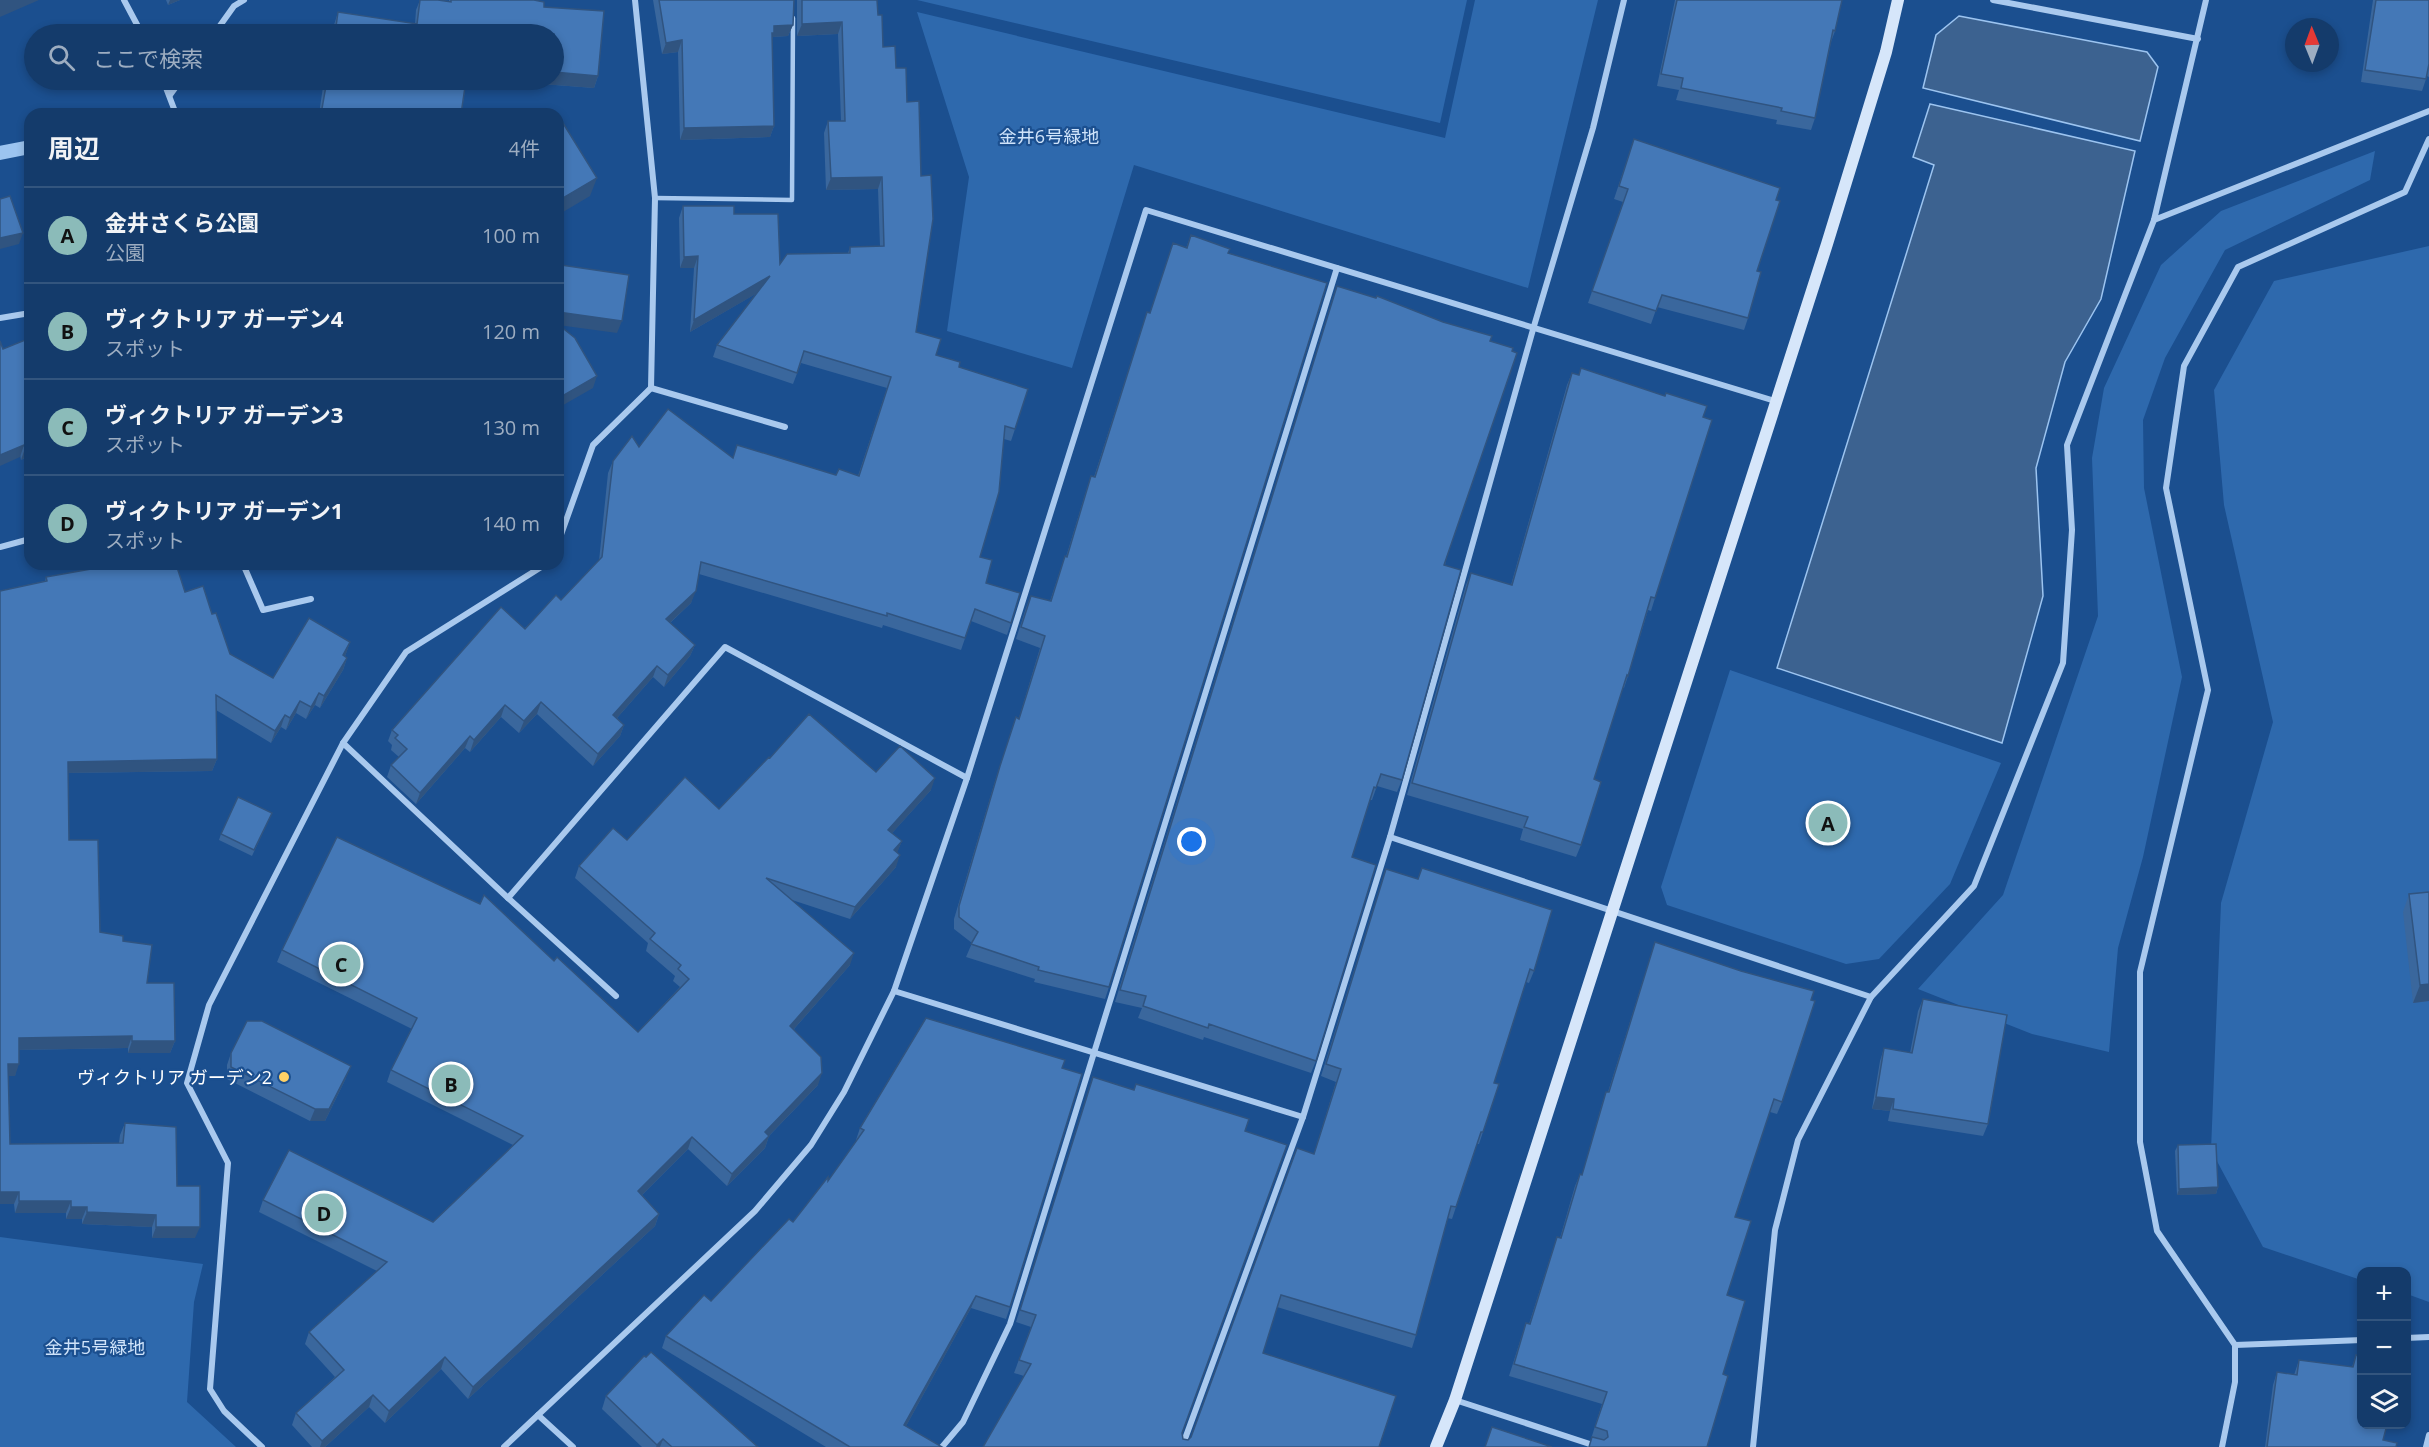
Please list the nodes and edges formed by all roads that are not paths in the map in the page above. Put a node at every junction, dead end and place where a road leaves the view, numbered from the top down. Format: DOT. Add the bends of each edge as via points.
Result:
graph roads {
  1 [pos="124,0"];
  2 [pos="244,0"];
  3 [pos="635,0"];
  4 [pos="1624,0"];
  5 [pos="1898,0"];
  6 [pos="1993,0"];
  7 [pos="2206,0"];
  8 [pos="793,12"];
  9 [pos="137,24"];
  10 [pos="221,24"];
  11 [pos="2198,39"];
  12 [pos="168,90"];
  13 [pos="174,90"];
  14 [pos="170,95"];
  15 [pos="174,108"];
  16 [pos="2429,111"];
  17 [pos="2429,139"];
  18 [pos="655,198"];
  19 [pos="2154,220"];
  20 [pos="1337,268"];
  21 [pos="24,314"];
  22 [pos="0,318"];
  23 [pos="1534,326"];
  24 [pos="651,388"];
  25 [pos="1775,401"];
  26 [pos="785,426"];
  27 [pos="564,526"];
  28 [pos="24,541"];
  29 [pos="0,547"];
  30 [pos="246,570"];
  31 [pos="536,570"];
  32 [pos="311,599"];
  33 [pos="343,743"];
  34 [pos="967,778"];
  35 [pos="1390,837"];
  36 [pos="508,898"];
  37 [pos="1612,911"];
  38 [pos="894,991"];
  39 [pos="616,996"];
  40 [pos="1870,997"];
  41 [pos="1095,1052"];
  42 [pos="1303,1117"];
  43 [pos="2429,1337"];
  44 [pos="2411,1338"];
  45 [pos="2357,1340"];
  46 [pos="2235,1345"];
  47 [pos="1455,1400"];
  48 [pos="538,1415"];
  49 [pos="2429,1435"];
  50 [pos="262,1447"];
  51 [pos="504,1447"];
  52 [pos="573,1447"];
  53 [pos="942,1447"];
  54 [pos="1182,1447"];
  55 [pos="1436,1447"];
  56 [pos="1599,1447"];
  57 [pos="1753,1447"];
  58 [pos="2222,1447"];
  59 [pos="2426,1447"];
  1 -- 9 [label="street"];
  2 -- 10 [label="street" via="234,6"];
  3 -- 18 [label="street"];
  4 -- 23 [label="street" via="1593,128"];
  5 -- 25 [label="street" via="1886,52"];
  6 -- 11 [label="street"];
  7 -- 11 [label="street"];
  8 -- 18 [label="lane" via="792,201"];
  11 -- 19 [label="street"];
  12 -- 14 [label="street"];
  13 -- 14 [label="street"];
  14 -- 15 [label="street"];
  16 -- 19 [label="street"];
  17 -- 46 [label="street" via="2405,192 2238,267 2184,366 2166,488 2208,690 2140,972 2140,1142 2157,1231"];
  18 -- 24 [label="street"];
  19 -- 40 [label="street" via="2067,446 2072,530 2062,663 1974,886"];
  20 -- 23 [label="street"];
  20 -- 34 [label="street" via="1146,210"];
  20 -- 41 [label="street"];
  21 -- 22 [label="street"];
  23 -- 25 [label="street"];
  23 -- 35 [label="street"];
  24 -- 26 [label="street"];
  24 -- 27 [label="street" via="593,445"];
  25 -- 37 [label="street"];
  28 -- 29 [label="street"];
  30 -- 32 [label="street" via="263,610"];
  31 -- 33 [label="street" via="406,652"];
  33 -- 36 [label="street"];
  33 -- 50 [label="street" via="209,1005 187,1083 228,1163 210,1389 224,1411"];
  34 -- 36 [label="street" via="725,647"];
  34 -- 38 [label="street"];
  35 -- 37 [label="street"];
  35 -- 42 [label="street"];
  36 -- 39 [label="street"];
  37 -- 40 [label="street"];
  37 -- 47 [label="street"];
  38 -- 41 [label="street"];
  38 -- 48 [label="street" via="844,1092 811,1145 755,1211"];
  40 -- 57 [label="street" via="1798,1140 1774,1230"];
  41 -- 42 [label="street"];
  41 -- 53 [label="street" via="1010,1324 963,1422"];
  42 -- 54 [label="street"];
  43 -- 44 [label="street"];
  45 -- 46 [label="street"];
  46 -- 58 [label="street" via="2235,1382"];
  47 -- 55 [label="street"];
  47 -- 56 [label="street"];
  48 -- 51 [label="street"];
  48 -- 52 [label="street"];
  49 -- 59 [label="street"];
}
